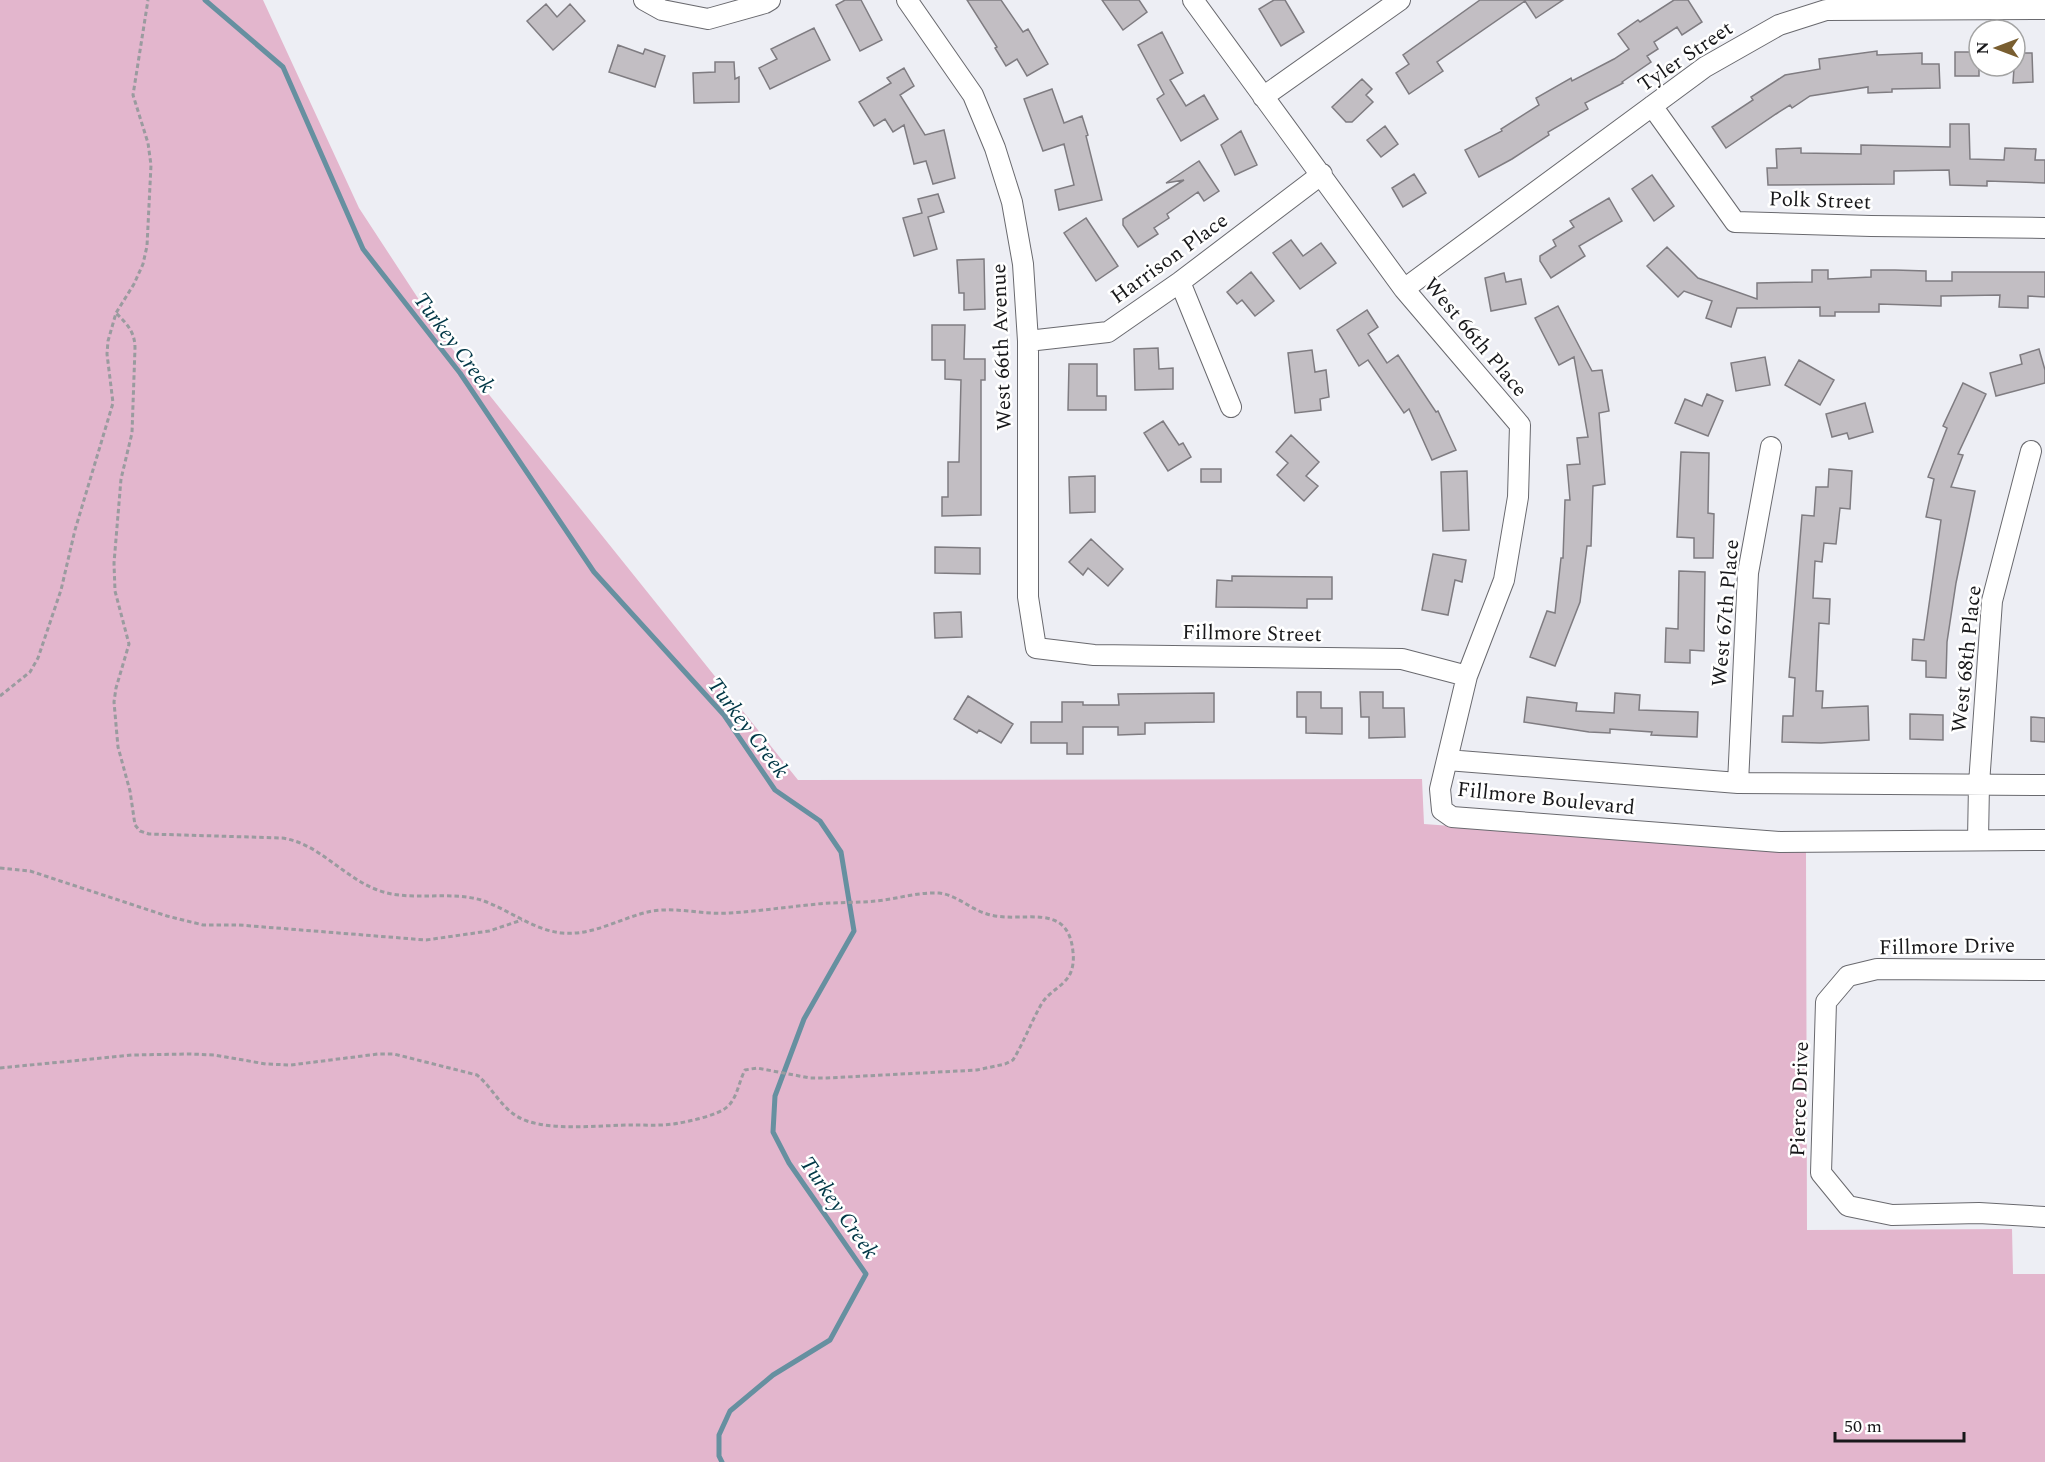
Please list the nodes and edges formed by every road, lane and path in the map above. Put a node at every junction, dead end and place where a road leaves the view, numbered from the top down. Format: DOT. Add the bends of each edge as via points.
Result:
graph roads {
  1 [pos="148,0"];
  2 [pos="644,0"];
  3 [pos="770,0"];
  4 [pos="908,0"];
  5 [pos="1193,0"];
  6 [pos="1400,0"];
  7 [pos="2045,9"];
  8 [pos="1263,97"];
  9 [pos="1652,106"];
  10 [pos="1322,174"];
  11 [pos="2045,228"];
  12 [pos="1180,282"];
  13 [pos="1404,289"];
  14 [pos="116,313"];
  15 [pos="1028,341"];
  16 [pos="1231,407"];
  17 [pos="1771,447"];
  18 [pos="2031,451"];
  19 [pos="1036,648"];
  20 [pos="1467,676"];
  21 [pos="0,696"];
  22 [pos="1447,760"];
  23 [pos="1738,783"];
  24 [pos="1979,784"];
  25 [pos="2045,785"];
  26 [pos="1978,840"];
  27 [pos="2045,840"];
  28 [pos="0,868"];
  29 [pos="524,920"];
  30 [pos="2045,970"];
  31 [pos="1826,1002"];
  32 [pos="0,1068"];
  33 [pos="2045,1217"];
  1 -- 14 [label="path" via="133,95 151,165 147,246 134,284"];
  2 -- 3 [label="street" via="662,10 708,19"];
  4 -- 15 [label="street, West 66th Avenue" via="973,95 995,148 1012,202 1023,264"];
  5 -- 8 [label="street, West 66th Place"];
  6 -- 8 [label="street"];
  7 -- 9 [label="street, Tyler Street" via="1826,10 1779,25 1705,67"];
  8 -- 10 [label="street, West 66th Place"];
  9 -- 11 [label="street, Polk Street" via="1735,222"];
  9 -- 13 [label="street, Tyler Street"];
  10 -- 12 [label="street, Harrison Place"];
  10 -- 13 [label="street, West 66th Place"];
  12 -- 15 [label="street, Harrison Place" via="1108,332"];
  12 -- 16 [label="street"];
  13 -- 20 [label="street, West 66th Place" via="1520,425 1518,498 1504,580"];
  14 -- 21 [label="path" via="108,341 113,403 61,590 30,672"];
  14 -- 29 [label="path" via="135,338 132,433 121,479 113,579 129,644 116,688 115,720 135,825 149,834 298,840 378,891 481,900"];
  15 -- 19 [label="street, West 66th Avenue" via="1028,597"];
  17 -- 23 [label="street, West 67th Place" via="1748,573"];
  18 -- 24 [label="street, West 68th Place" via="1992,600"];
  19 -- 20 [label="street, Fillmore Street" via="1094,655 1402,659"];
  20 -- 22 [label="street, West 66th Place"];
  22 -- 23 [label="street, Fillmore Boulevard"];
  22 -- 26 [label="street, Fillmore Boulevard" via="1440,789 1442,810 1452,817 1780,842"];
  23 -- 24 [label="street, Fillmore Boulevard"];
  24 -- 25 [label="street, Fillmore Boulevard"];
  24 -- 26 [label="street, West 68th Place"];
  26 -- 27 [label="street, Fillmore Boulevard"];
  28 -- 29 [label="path" via="30,871 203,925 426,940 489,931"];
  29 -- 32 [label="path" via="572,933 652,911 728,914 877,901 927,892 954,896 1002,918 1051,918 1066,929 1073,953 1071,973 1049,993 1018,1052 1005,1064 977,1070 810,1078 757,1068 745,1070 727,1107 678,1124 566,1126 528,1121 513,1114 477,1075 394,1054 279,1065 202,1054 132,1055"];
  30 -- 31 [label="street, Fillmore Drive" via="1877,969 1848,976"];
  31 -- 33 [label="street, Pierce Drive" via="1821,1173 1848,1206 1892,1215 1979,1213"];
}
